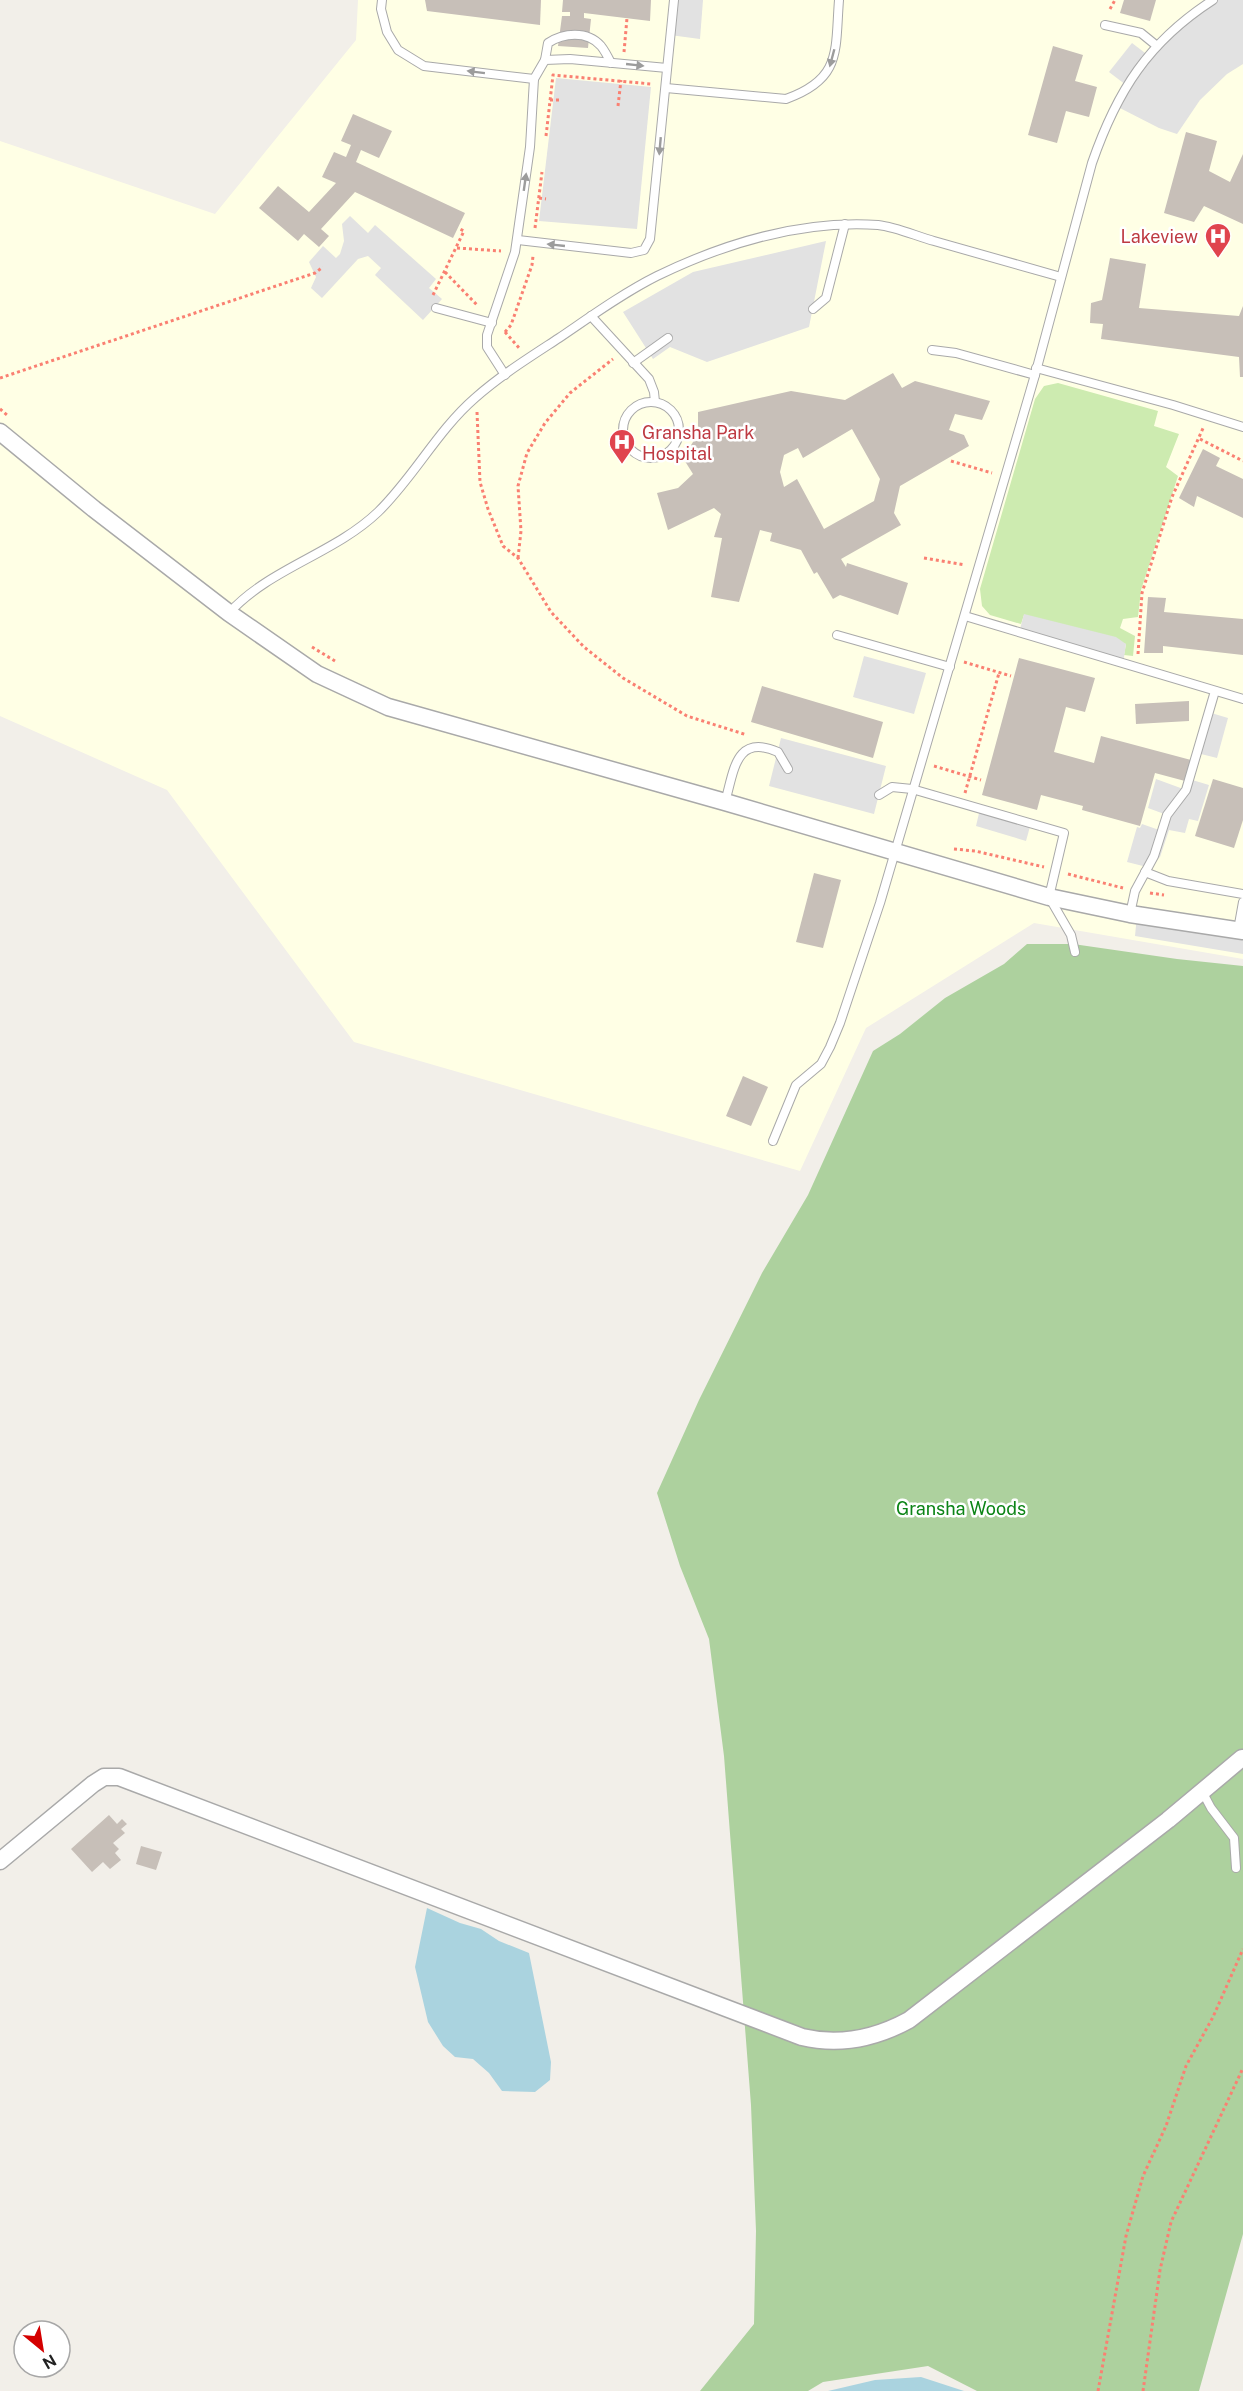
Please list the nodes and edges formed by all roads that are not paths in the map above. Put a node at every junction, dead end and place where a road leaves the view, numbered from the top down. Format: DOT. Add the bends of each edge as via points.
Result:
graph roads {
  1 [pos="382,0"];
  2 [pos="674,0"];
  3 [pos="840,0"];
  4 [pos="1213,0"];
  5 [pos="1105,25"];
  6 [pos="1158,46"];
  7 [pos="545,60"];
  8 [pos="611,63"];
  9 [pos="667,68"];
  10 [pos="534,79"];
  11 [pos="666,88"];
  12 [pos="845,224"];
  13 [pos="518,240"];
  14 [pos="1060,277"];
  15 [pos="432,305"];
  16 [pos="813,309"];
  17 [pos="591,316"];
  18 [pos="492,324"];
  19 [pos="668,338"];
  20 [pos="932,350"];
  21 [pos="633,363"];
  22 [pos="1036,372"];
  23 [pos="505,375"];
  24 [pos="655,402"];
  25 [pos="1243,427"];
  26 [pos="0,432"];
  27 [pos="229,613"];
  28 [pos="965,616"];
  29 [pos="837,634"];
  30 [pos="951,662"];
  31 [pos="1215,691"];
  32 [pos="1243,699"];
  33 [pos="788,769"];
  34 [pos="912,789"];
  35 [pos="879,795"];
  36 [pos="724,802"];
  37 [pos="894,852"];
  38 [pos="1144,872"];
  39 [pos="1243,894"];
  40 [pos="1049,897"];
  41 [pos="1243,902"];
  42 [pos="1130,914"];
  43 [pos="1240,930"];
  44 [pos="1075,952"];
  45 [pos="772,1141"];
  46 [pos="1243,1756"];
  47 [pos="1202,1791"];
  48 [pos="0,1861"];
  49 [pos="1236,1868"];
  10 -- 1 [label="lane, one-way" via="424,66 398,50 387,32"];
  2 -- 9 [label="lane"];
  3 -- 11 [label="lane, one-way" via="832,64 820,82 803,93 786,99"];
  4 -- 6 [label="lane" via="1180,23"];
  5 -- 6 [label="lane" via="1141,33"];
  6 -- 14 [label="lane" via="1126,85 1103,130"];
  7 -- 8 [label="lane"];
  7 -- 8 [label="lane" via="548,44 559,36 585,36 600,45"];
  7 -- 10 [label="lane"];
  8 -- 9 [label="lane, one-way"];
  9 -- 11 [label="lane"];
  13 -- 10 [label="lane, one-way"];
  11 -- 13 [label="lane, one-way" via="650,239 644,250 631,253"];
  12 -- 14 [label="lane" via="881,226"];
  12 -- 16 [label="lane" via="826,298"];
  12 -- 17 [label="lane" via="783,232 713,251 655,277"];
  13 -- 18 [label="lane"];
  14 -- 22 [label="lane"];
  15 -- 18 [label="lane"];
  17 -- 21 [label="lane"];
  17 -- 23 [label="lane"];
  18 -- 23 [label="lane" via="487,346"];
  19 -- 21 [label="lane"];
  20 -- 22 [label="lane"];
  21 -- 24 [label="lane" via="649,379"];
  22 -- 25 [label="lane"];
  22 -- 28 [label="lane"];
  23 -- 27 [label="lane" via="475,398 441,433 409,478 377,513 341,542 263,585"];
  24 -- 24 [label="lane" via="672,411 679,428 668,453 650,458 633,452 623,428 625,418 637,405"];
  26 -- 27 [label="street"];
  27 -- 36 [label="street" via="317,674 388,707"];
  28 -- 30 [label="lane"];
  28 -- 31 [label="lane"];
  29 -- 30 [label="lane"];
  30 -- 34 [label="lane"];
  31 -- 32 [label="lane"];
  31 -- 38 [label="lane" via="1186,790 1167,814 1154,856"];
  33 -- 36 [label="lane" via="778,752 759,746 747,748 734,763"];
  34 -- 35 [label="lane" via="891,787"];
  34 -- 37 [label="lane"];
  34 -- 40 [label="lane" via="1064,833"];
  36 -- 37 [label="street"];
  37 -- 40 [label="street"];
  37 -- 45 [label="lane" via="840,1023 821,1064 796,1085"];
  38 -- 39 [label="lane" via="1168,881"];
  38 -- 42 [label="lane"];
  40 -- 42 [label="street"];
  40 -- 44 [label="lane" via="1071,935"];
  41 -- 43 [label="lane"];
  42 -- 43 [label="street"];
  46 -- 47 [label="street"];
  47 -- 48 [label="street" via="909,2020 868,2037 835,2041 802,2037 119,1777 104,1777 93,1784"];
  47 -- 49 [label="lane" via="1234,1838"];
}
